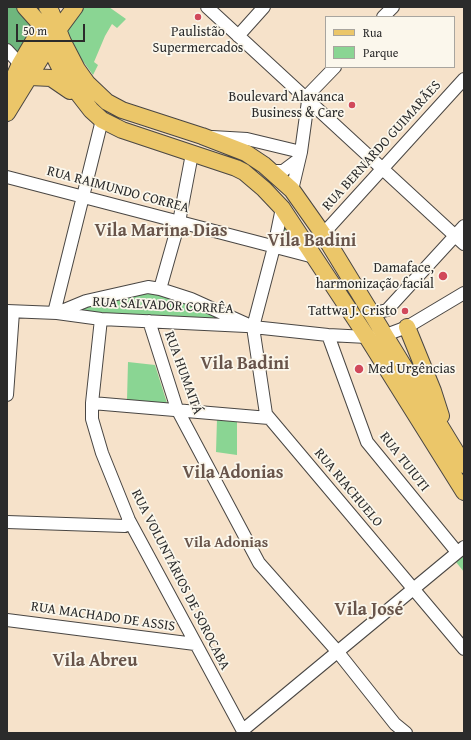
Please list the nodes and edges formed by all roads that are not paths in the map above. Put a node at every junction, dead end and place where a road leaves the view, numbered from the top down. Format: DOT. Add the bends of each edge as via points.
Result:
graph roads {
  1 [pos="25,7"];
  2 [pos="75,7"];
  3 [pos="207,7"];
  4 [pos="264,7"];
  5 [pos="393,7"];
  6 [pos="51,9"];
  7 [pos="384,16"];
  8 [pos="42,26"];
  9 [pos="58,30"];
  10 [pos="238,36"];
  11 [pos="49,46"];
  12 [pos="7,50"];
  13 [pos="20,64"];
  14 [pos="334,68"];
  15 [pos="30,77"];
  16 [pos="464,79"];
  17 [pos="7,93"];
  18 [pos="81,98"];
  19 [pos="306,99"];
  20 [pos="7,113"];
  21 [pos="102,120"];
  22 [pos="202,136"];
  23 [pos="192,154"];
  24 [pos="300,156"];
  25 [pos="382,168"];
  26 [pos="271,170"];
  27 [pos="7,177"];
  28 [pos="292,190"];
  29 [pos="83,196"];
  30 [pos="282,208"];
  31 [pos="179,222"];
  32 [pos="464,226"];
  33 [pos="323,234"];
  34 [pos="460,240"];
  35 [pos="274,247"];
  36 [pos="314,257"];
  37 [pos="160,289"];
  38 [pos="464,293"];
  39 [pos="72,311"];
  40 [pos="10,312"];
  41 [pos="56,313"];
  42 [pos="371,314"];
  43 [pos="101,319"];
  44 [pos="149,321"];
  45 [pos="253,327"];
  46 [pos="407,327"];
  47 [pos="328,335"];
  48 [pos="383,336"];
  49 [pos="367,337"];
  50 [pos="7,395"];
  51 [pos="92,403"];
  52 [pos="178,409"];
  53 [pos="269,418"];
  54 [pos="448,439"];
  55 [pos="464,465"];
  56 [pos="464,492"];
  57 [pos="129,520"];
  58 [pos="7,522"];
  59 [pos="461,550"];
  60 [pos="414,588"];
  61 [pos="7,620"];
  62 [pos="195,644"];
  63 [pos="464,649"];
  64 [pos="337,652"];
  65 [pos="244,732"];
  66 [pos="406,733"];
  1 -- 8 [label="main road"];
  2 -- 9 [label="main road"];
  3 -- 10 [label="street"];
  4 -- 10 [label="street"];
  5 -- 7 [label="street"];
  6 -- 8 [label="main road"];
  6 -- 9 [label="main road"];
  8 -- 11 [label="main road"];
  8 -- 13 [label="main road"];
  9 -- 11 [label="main road"];
  9 -- 22 [label="main road" via="77,69 87,83 107,102 153,122"];
  10 -- 19 [label="street"];
  11 -- 15 [label="main road"];
  11 -- 18 [label="main road" via="63,74"];
  12 -- 13 [label="street"];
  13 -- 17 [label="main road"];
  14 -- 19 [label="street"];
  15 -- 18 [label="main road" via="50,78"];
  15 -- 20 [label="main road"];
  16 -- 25 [label="street, RUA BERNARDO GUIMARÃES"];
  18 -- 21 [label="main road"];
  19 -- 24 [label="street"];
  19 -- 25 [label="street"];
  21 -- 23 [label="main road" via="122,130"];
  21 -- 29 [label="street"];
  22 -- 24 [label="street" via="247,139"];
  22 -- 26 [label="main road" via="246,153"];
  23 -- 30 [label="main road" via="244,172 264,188"];
  23 -- 31 [label="street"];
  24 -- 26 [label="street" via="283,171"];
  24 -- 28 [label="street"];
  25 -- 33 [label="street, RUA BERNARDO GUIMARÃES"];
  25 -- 34 [label="street"];
  26 -- 28 [label="main road"];
  27 -- 29 [label="street, RUA RAIMUNDO CORREA"];
  28 -- 33 [label="main road"];
  29 -- 31 [label="street, RUA RAIMUNDO CORREA"];
  29 -- 41 [label="street"];
  30 -- 35 [label="street"];
  30 -- 36 [label="main road"];
  31 -- 35 [label="street, RUA RAIMUNDO CORREA"];
  31 -- 37 [label="street"];
  32 -- 34 [label="street"];
  33 -- 42 [label="main road"];
  34 -- 42 [label="street" via="387,310"];
  35 -- 36 [label="street, RUA RAIMUNDO CORREA"];
  35 -- 45 [label="street"];
  36 -- 49 [label="main road"];
  37 -- 39 [label="street, RUA SALVADOR CORRÊA" via="148,287 86,301"];
  37 -- 45 [label="street, RUA SALVADOR CORRÊA" via="191,299"];
  38 -- 46 [label="street, RUA SALVADOR CORRÊA"];
  39 -- 41 [label="street, RUA SALVADOR CORRÊA"];
  39 -- 43 [label="street, RUA SALVADOR CORRÊA"];
  40 -- 41 [label="street, RUA SALVADOR CORRÊA"];
  40 -- 50 [label="street"];
  42 -- 48 [label="main road"];
  43 -- 44 [label="street, RUA SALVADOR CORRÊA"];
  43 -- 51 [label="street, RUA VOLUNTÁRIOS DE SOROCABA"];
  44 -- 45 [label="street, RUA SALVADOR CORRÊA"];
  44 -- 52 [label="street, RUA HUMAITÁ"];
  45 -- 47 [label="street, RUA SALVADOR CORRÊA"];
  45 -- 53 [label="street, RUA RIACHUELO"];
  46 -- 48 [label="street, RUA SALVADOR CORRÊA"];
  46 -- 54 [label="main road" via="433,391"];
  47 -- 49 [label="street, RUA SALVADOR CORRÊA"];
  47 -- 59 [label="street, RUA TUIUTI" via="367,442"];
  48 -- 49 [label="street, RUA SALVADOR CORRÊA"];
  48 -- 54 [label="main road"];
  49 -- 56 [label="main road"];
  51 -- 52 [label="street"];
  51 -- 57 [label="street, RUA VOLUNTÁRIOS DE SOROCABA" via="92,419 102,453"];
  52 -- 53 [label="street"];
  52 -- 64 [label="street, RUA HUMAITÁ" via="259,563"];
  53 -- 60 [label="street, RUA RIACHUELO"];
  54 -- 55 [label="main road"];
  57 -- 58 [label="street" via="125,526"];
  57 -- 62 [label="street, RUA VOLUNTÁRIOS DE SOROCABA"];
  59 -- 60 [label="street"];
  60 -- 63 [label="street, RUA RIACHUELO"];
  60 -- 64 [label="street"];
  61 -- 62 [label="street, RUA MACHADO DE ASSIS"];
  62 -- 65 [label="street, RUA VOLUNTÁRIOS DE SOROCABA"];
  64 -- 65 [label="street"];
  64 -- 66 [label="street, RUA HUMAITÁ" via="395,724"];
}
